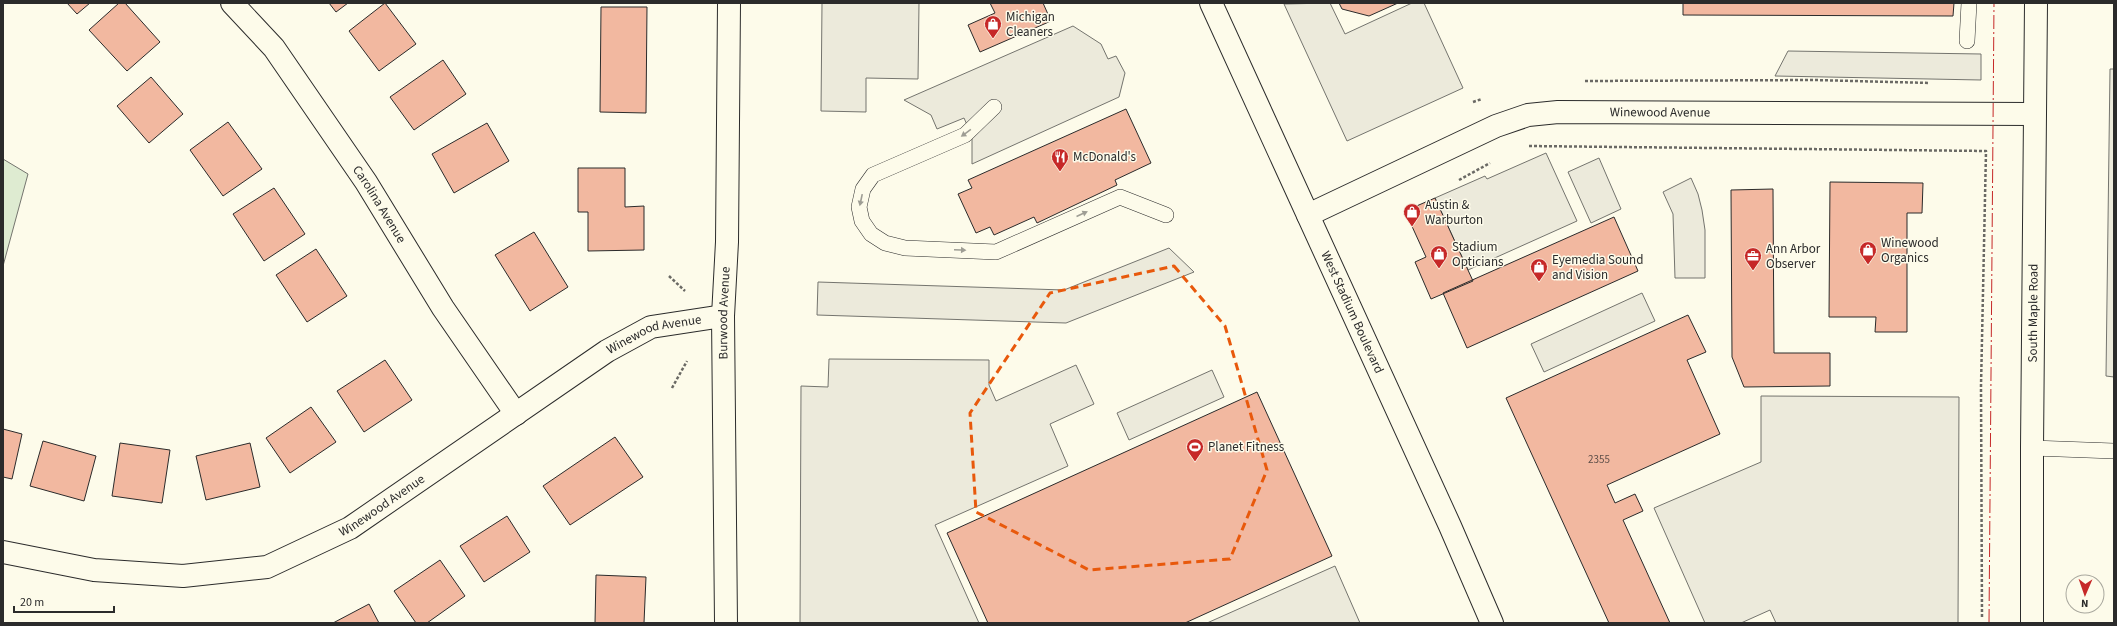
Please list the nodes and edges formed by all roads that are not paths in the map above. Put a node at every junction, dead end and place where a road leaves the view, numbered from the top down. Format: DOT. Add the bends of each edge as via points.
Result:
graph roads {
  1 [pos="232,3"];
  2 [pos="728,3"];
  3 [pos="1211,3"];
  4 [pos="1968,3"];
  5 [pos="2036,3"];
  6 [pos="1968,41"];
  7 [pos="994,107"];
  8 [pos="2034,114"];
  9 [pos="1308,215"];
  10 [pos="1166,216"];
  11 [pos="723,316"];
  12 [pos="516,414"];
  13 [pos="2032,448"];
  14 [pos="2114,451"];
  15 [pos="3,552"];
  16 [pos="726,623"];
  17 [pos="1492,623"];
  18 [pos="2032,623"];
  1 -- 12 [label="street, Carolina Avenue" via="274,48 366,182 443,308"];
  2 -- 11 [label="street, Burwood Avenue" via="727,242"];
  3 -- 9 [label="street, West Stadium Boulevard"];
  4 -- 6 [label="lane"];
  5 -- 8 [label="street, South Maple Road"];
  7 -- 10 [label="lane, one-way" via="965,135 873,175 863,189 859,208 862,222 871,234 885,243 905,248 996,252 1120,197"];
  8 -- 9 [label="street, Winewood Avenue" via="1558,112 1528,115 1496,126"];
  8 -- 13 [label="street, South Maple Road"];
  9 -- 17 [label="street, West Stadium Boulevard"];
  11 -- 12 [label="street, Winewood Avenue" via="651,327 608,351"];
  11 -- 16 [label="street, Burwood Avenue"];
  12 -- 15 [label="street, Winewood Avenue" via="350,528 267,567 183,576 94,570"];
  13 -- 14 [label="lane"];
  13 -- 18 [label="street, South Maple Road"];
}
